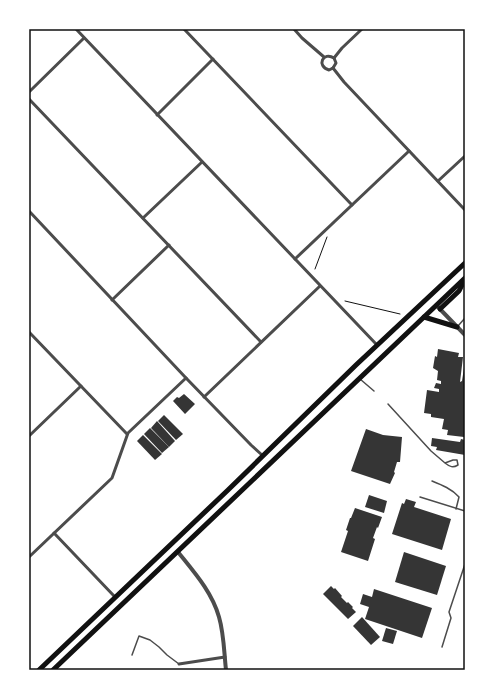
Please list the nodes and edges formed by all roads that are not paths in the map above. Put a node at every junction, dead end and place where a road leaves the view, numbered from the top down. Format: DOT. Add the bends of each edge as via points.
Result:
graph roads {
  1 [pos="76,29"];
  2 [pos="184,29"];
  3 [pos="294,29"];
  4 [pos="362,29"];
  5 [pos="84,38"];
  6 [pos="324,57"];
  7 [pos="334,58"];
  8 [pos="213,59"];
  9 [pos="334,68"];
  10 [pos="29,92"];
  11 [pos="29,99"];
  12 [pos="157,115"];
  13 [pos="409,151"];
  14 [pos="465,156"];
  15 [pos="202,162"];
  16 [pos="438,181"];
  17 [pos="352,205"];
  18 [pos="465,210"];
  19 [pos="29,211"];
  20 [pos="143,218"];
  21 [pos="169,246"];
  22 [pos="295,259"];
  23 [pos="465,263"];
  24 [pos="465,279"];
  25 [pos="320,286"];
  26 [pos="462,286"];
  27 [pos="429,297"];
  28 [pos="112,300"];
  29 [pos="438,307"];
  30 [pos="424,317"];
  31 [pos="465,318"];
  32 [pos="457,327"];
  33 [pos="29,332"];
  34 [pos="465,335"];
  35 [pos="261,342"];
  36 [pos="376,345"];
  37 [pos="186,378"];
  38 [pos="359,379"];
  39 [pos="81,386"];
  40 [pos="374,390"];
  41 [pos="204,397"];
  42 [pos="388,404"];
  43 [pos="127,434"];
  44 [pos="29,436"];
  45 [pos="262,456"];
  46 [pos="445,463"];
  47 [pos="270,464"];
  48 [pos="432,481"];
  49 [pos="420,497"];
  50 [pos="456,509"];
  51 [pos="465,512"];
  52 [pos="54,533"];
  53 [pos="171,544"];
  54 [pos="178,552"];
  55 [pos="29,557"];
  56 [pos="465,564"];
  57 [pos="115,597"];
  58 [pos="122,604"];
  59 [pos="442,647"];
  60 [pos="132,655"];
  61 [pos="225,657"];
  62 [pos="179,664"];
  63 [pos="39,670"];
  64 [pos="53,670"];
  65 [pos="226,670"];
  1 -- 5 [label="street"];
  2 -- 8 [label="street"];
  3 -- 6 [label="street"];
  4 -- 7 [label="street"];
  5 -- 10 [label="street"];
  5 -- 12 [label="street"];
  6 -- 7 [label="street"];
  6 -- 9 [label="street" via="324,68"];
  7 -- 9 [label="street"];
  8 -- 12 [label="street"];
  8 -- 17 [label="street"];
  9 -- 13 [label="street"];
  11 -- 20 [label="street"];
  12 -- 15 [label="street"];
  13 -- 16 [label="street"];
  13 -- 17 [label="street"];
  14 -- 16 [label="street"];
  15 -- 20 [label="street"];
  15 -- 22 [label="street"];
  16 -- 18 [label="street"];
  17 -- 22 [label="street"];
  19 -- 28 [label="street"];
  20 -- 21 [label="street"];
  21 -- 28 [label="street"];
  21 -- 35 [label="street"];
  22 -- 25 [label="street"];
  23 -- 27 [label="main road"];
  24 -- 26 [label="main road"];
  25 -- 35 [label="street"];
  25 -- 36 [label="street"];
  26 -- 29 [label="main road"];
  27 -- 29 [label="main road"];
  27 -- 36 [label="main road"];
  28 -- 37 [label="street"];
  29 -- 30 [label="main road"];
  29 -- 32 [label="street"];
  30 -- 32 [label="main road"];
  30 -- 38 [label="main road"];
  31 -- 32 [label="lane"];
  32 -- 34 [label="street"];
  33 -- 39 [label="street"];
  35 -- 41 [label="street"];
  36 -- 45 [label="main road"];
  37 -- 41 [label="street"];
  37 -- 43 [label="street"];
  38 -- 40 [label="lane"];
  38 -- 47 [label="main road"];
  39 -- 43 [label="street"];
  39 -- 44 [label="street"];
  41 -- 45 [label="street"];
  42 -- 46 [label="lane"];
  43 -- 52 [label="street" via="112,478"];
  45 -- 47 [label="main road"];
  45 -- 53 [label="main road"];
  46 -- 46 [label="lane" via="457,460 458,465 449,467"];
  47 -- 54 [label="main road"];
  48 -- 50 [label="lane" via="448,488 459,497"];
  49 -- 50 [label="lane"];
  50 -- 51 [label="lane"];
  52 -- 55 [label="street"];
  52 -- 57 [label="street"];
  53 -- 54 [label="main road"];
  53 -- 57 [label="main road"];
  54 -- 58 [label="main road"];
  54 -- 61 [label="street" via="204,585 215,606 221,626"];
  56 -- 59 [label="lane"];
  57 -- 58 [label="main road"];
  57 -- 63 [label="main road"];
  58 -- 64 [label="main road"];
  60 -- 62 [label="lane" via="140,636 150,640"];
  61 -- 62 [label="street"];
  61 -- 65 [label="street"];
}
